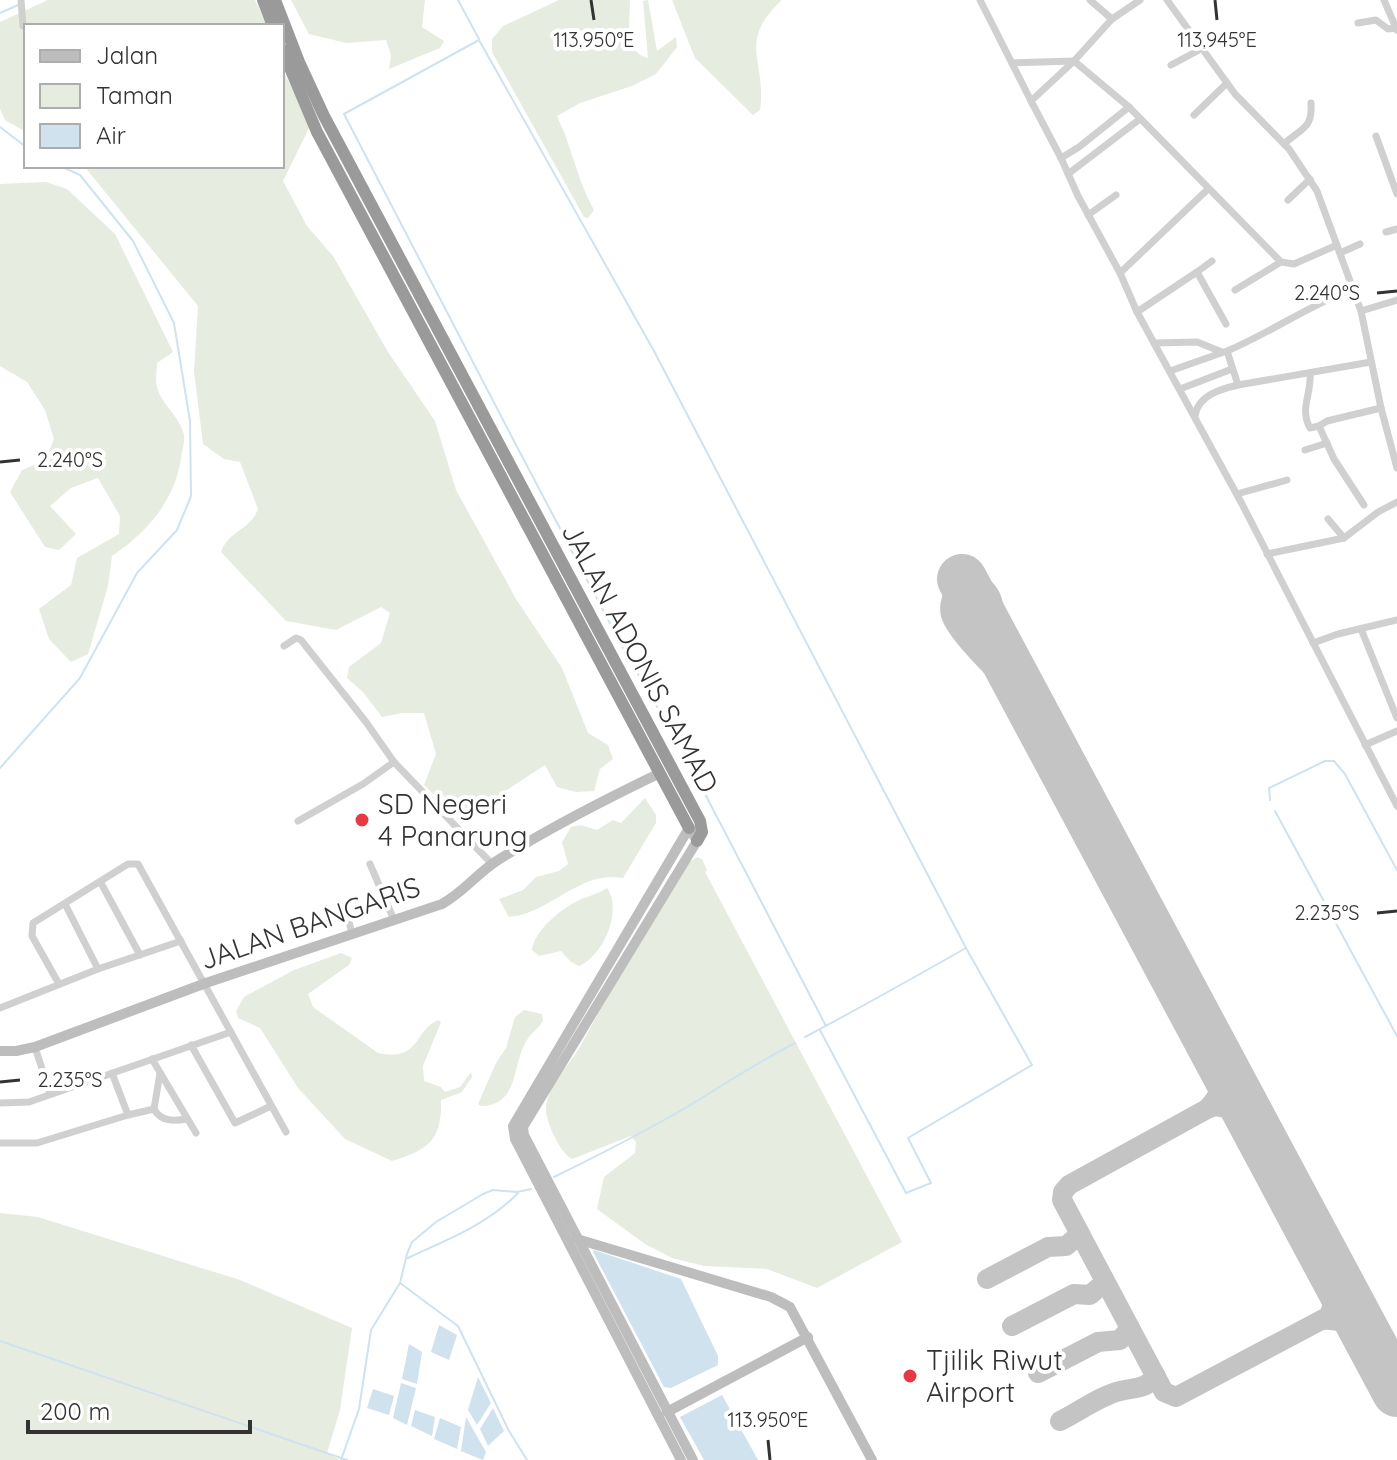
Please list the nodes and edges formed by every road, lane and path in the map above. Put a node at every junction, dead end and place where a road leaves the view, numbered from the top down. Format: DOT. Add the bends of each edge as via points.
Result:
graph roads {
  1 [pos="263,0"];
  2 [pos="275,0"];
  3 [pos="980,0"];
  4 [pos="1090,0"];
  5 [pos="1140,0"];
  6 [pos="1167,0"];
  7 [pos="1384,0"];
  8 [pos="21,3"];
  9 [pos="1112,19"];
  10 [pos="1358,23"];
  11 [pos="272,24"];
  12 [pos="281,24"];
  13 [pos="23,26"];
  14 [pos="1396,29"];
  15 [pos="1201,49"];
  16 [pos="287,50"];
  17 [pos="1074,61"];
  18 [pos="1012,63"];
  19 [pos="1171,65"];
  20 [pos="1227,83"];
  21 [pos="1031,101"];
  22 [pos="1311,103"];
  23 [pos="1129,107"];
  24 [pos="1194,115"];
  25 [pos="1140,119"];
  26 [pos="1376,136"];
  27 [pos="1284,144"];
  28 [pos="1061,158"];
  29 [pos="1068,174"];
  30 [pos="1310,179"];
  31 [pos="1208,189"];
  32 [pos="1397,194"];
  33 [pos="1116,195"];
  34 [pos="1288,200"];
  35 [pos="1088,215"];
  36 [pos="1397,229"];
  37 [pos="1386,232"];
  38 [pos="1360,244"];
  39 [pos="1339,249"];
  40 [pos="1212,261"];
  41 [pos="1281,262"];
  42 [pos="1197,272"];
  43 [pos="1120,273"];
  44 [pos="1352,289"];
  45 [pos="1235,290"];
  46 [pos="1397,300"];
  47 [pos="1361,311"];
  48 [pos="1137,312"];
  49 [pos="1226,324"];
  50 [pos="1154,343"];
  51 [pos="1224,352"];
  52 [pos="1371,362"];
  53 [pos="1232,369"];
  54 [pos="1170,371"];
  55 [pos="1310,373"];
  56 [pos="1238,385"];
  57 [pos="1180,389"];
  58 [pos="1381,408"];
  59 [pos="1195,418"];
  60 [pos="1319,426"];
  61 [pos="1327,443"];
  62 [pos="1305,450"];
  63 [pos="1397,468"];
  64 [pos="1287,480"];
  65 [pos="1237,494"];
  66 [pos="1397,502"];
  67 [pos="1364,505"];
  68 [pos="1328,519"];
  69 [pos="1344,538"];
  70 [pos="1267,554"];
  71 [pos="1397,620"];
  72 [pos="1361,629"];
  73 [pos="594,635"];
  74 [pos="1313,643"];
  75 [pos="284,646"];
  76 [pos="1397,718"];
  77 [pos="1397,731"];
  78 [pos="1365,745"];
  79 [pos="394,762"];
  80 [pos="658,774"];
  81 [pos="1397,804"];
  82 [pos="298,821"];
  83 [pos="689,828"];
  84 [pos="697,841"];
  85 [pos="370,864"];
  86 [pos="492,864"];
  87 [pos="101,883"];
  88 [pos="65,904"];
  89 [pos="344,904"];
  90 [pos="394,920"];
  91 [pos="352,933"];
  92 [pos="181,941"];
  93 [pos="140,955"];
  94 [pos="98,969"];
  95 [pos="206,983"];
  96 [pos="59,984"];
  97 [pos="0,1008"];
  98 [pos="231,1032"];
  99 [pos="191,1045"];
  100 [pos="35,1047"];
  101 [pos="0,1051"];
  102 [pos="152,1059"];
  103 [pos="112,1073"];
  104 [pos="160,1073"];
  105 [pos="50,1094"];
  106 [pos="0,1103"];
  107 [pos="271,1106"];
  108 [pos="154,1109"];
  109 [pos="128,1115"];
  110 [pos="187,1119"];
  111 [pos="286,1132"];
  112 [pos="196,1133"];
  113 [pos="0,1143"];
  114 [pos="542,1180"];
  115 [pos="549,1194"];
  116 [pos="579,1238"];
  117 [pos="568,1243"];
  118 [pos="808,1337"];
  119 [pos="667,1412"];
  120 [pos="681,1460"];
  121 [pos="693,1460"];
  122 [pos="872,1460"];
  1 -- 11 [label="highway"];
  2 -- 12 [label="highway, JALAN ADONIS SAMAD"];
  3 -- 18 [label="street"];
  4 -- 9 [label="street"];
  5 -- 9 [label="street"];
  6 -- 15 [label="street"];
  7 -- 14 [label="street"];
  8 -- 13 [label="street"];
  9 -- 17 [label="street"];
  10 -- 14 [label="street" via="1376,20"];
  15 -- 19 [label="street"];
  15 -- 20 [label="street"];
  16 -- 73 [label="highway, JALAN ADONIS SAMAD"];
  17 -- 18 [label="street"];
  17 -- 21 [label="street"];
  17 -- 23 [label="street"];
  18 -- 21 [label="street"];
  20 -- 24 [label="street"];
  20 -- 27 [label="street"];
  21 -- 28 [label="street"];
  22 -- 27 [label="street" via="1309,124"];
  23 -- 25 [label="street"];
  23 -- 28 [label="street"];
  25 -- 29 [label="street"];
  25 -- 31 [label="street"];
  26 -- 32 [label="street"];
  27 -- 30 [label="street"];
  28 -- 29 [label="street"];
  29 -- 35 [label="street"];
  30 -- 34 [label="street"];
  30 -- 39 [label="street"];
  31 -- 41 [label="street"];
  31 -- 43 [label="street"];
  33 -- 35 [label="street"];
  35 -- 43 [label="street"];
  36 -- 37 [label="street"];
  38 -- 39 [label="street"];
  39 -- 41 [label="street" via="1290,265"];
  39 -- 44 [label="street"];
  40 -- 42 [label="street"];
  41 -- 45 [label="street"];
  42 -- 48 [label="street"];
  42 -- 49 [label="street"];
  43 -- 48 [label="street"];
  44 -- 47 [label="street"];
  44 -- 51 [label="street"];
  46 -- 47 [label="street"];
  47 -- 52 [label="street"];
  48 -- 50 [label="street"];
  50 -- 51 [label="street" via="1197,342"];
  50 -- 54 [label="street"];
  51 -- 53 [label="street"];
  51 -- 54 [label="street"];
  52 -- 55 [label="street"];
  52 -- 58 [label="street"];
  53 -- 56 [label="street"];
  53 -- 57 [label="street"];
  54 -- 57 [label="street"];
  55 -- 56 [label="street"];
  55 -- 60 [label="street" via="1304,411 1310,428"];
  56 -- 59 [label="street" via="1200,403"];
  57 -- 59 [label="street"];
  58 -- 60 [label="street"];
  58 -- 63 [label="street"];
  59 -- 65 [label="street"];
  60 -- 61 [label="street"];
  61 -- 62 [label="street"];
  61 -- 67 [label="street"];
  64 -- 65 [label="street"];
  65 -- 70 [label="street"];
  66 -- 69 [label="street"];
  68 -- 69 [label="street"];
  69 -- 70 [label="street"];
  70 -- 74 [label="street"];
  71 -- 72 [label="street"];
  72 -- 74 [label="street"];
  72 -- 76 [label="street"];
  73 -- 80 [label="highway, JALAN ADONIS SAMAD"];
  73 -- 84 [label="highway, JALAN ADONIS SAMAD" via="700,821"];
  74 -- 78 [label="street"];
  75 -- 79 [label="street" via="301,640"];
  77 -- 78 [label="street"];
  78 -- 81 [label="street"];
  79 -- 82 [label="street"];
  79 -- 86 [label="street"];
  80 -- 83 [label="highway, JALAN ADONIS SAMAD"];
  80 -- 86 [label="main road, JALAN BANGARIS"];
  83 -- 84 [label="main road, JALAN ADONIS SAMAD"];
  83 -- 114 [label="main road" via="514,1119 515,1139"];
  84 -- 114 [label="main road" via="525,1122 524,1135"];
  85 -- 90 [label="street"];
  86 -- 90 [label="main road, JALAN BANGARIS" via="447,901"];
  87 -- 88 [label="street"];
  87 -- 92 [label="street" via="128,864 138,864"];
  87 -- 93 [label="street"];
  88 -- 94 [label="street"];
  88 -- 96 [label="street" via="31,929"];
  89 -- 91 [label="street"];
  90 -- 91 [label="main road, JALAN BANGARIS"];
  91 -- 95 [label="main road, JALAN BANGARIS"];
  92 -- 93 [label="street"];
  92 -- 95 [label="street"];
  93 -- 94 [label="street"];
  94 -- 96 [label="street"];
  95 -- 98 [label="street"];
  95 -- 100 [label="main road, JALAN BANGARIS"];
  96 -- 97 [label="street"];
  98 -- 99 [label="street"];
  98 -- 107 [label="street"];
  99 -- 102 [label="street"];
  99 -- 107 [label="street" via="235,1123"];
  100 -- 101 [label="main road, JALAN BANGARIS"];
  100 -- 105 [label="street"];
  102 -- 103 [label="street"];
  102 -- 104 [label="street"];
  103 -- 105 [label="street"];
  103 -- 109 [label="street"];
  104 -- 108 [label="street"];
  104 -- 110 [label="street"];
  105 -- 106 [label="street" via="23,1104"];
  107 -- 111 [label="street"];
  108 -- 109 [label="street"];
  108 -- 110 [label="street" via="169,1121"];
  109 -- 113 [label="street" via="37,1143"];
  110 -- 112 [label="street"];
  114 -- 115 [label="main road"];
  115 -- 116 [label="main road"];
  115 -- 117 [label="main road"];
  116 -- 117 [label="main road"];
  116 -- 118 [label="main road" via="785,1303"];
  116 -- 119 [label="main road"];
  117 -- 120 [label="main road"];
  118 -- 119 [label="main road"];
  118 -- 122 [label="main road"];
  119 -- 121 [label="main road"];
}
